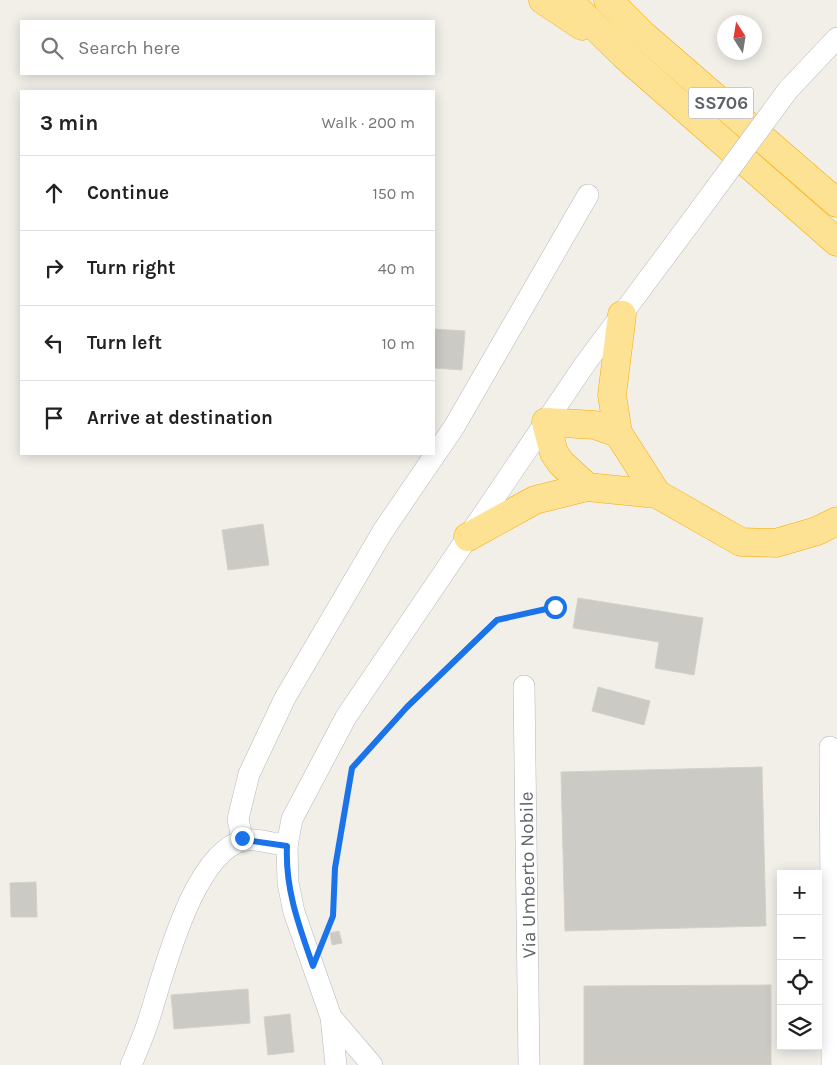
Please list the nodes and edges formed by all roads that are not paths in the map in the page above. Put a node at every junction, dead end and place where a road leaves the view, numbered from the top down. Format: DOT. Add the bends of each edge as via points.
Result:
graph roads {
  1 [pos="543,0"];
  2 [pos="568,0"];
  3 [pos="608,0"];
  4 [pos="837,38"];
  5 [pos="624,55"];
  6 [pos="588,194"];
  7 [pos="837,203"];
  8 [pos="833,242"];
  9 [pos="622,315"];
  10 [pos="546,422"];
  11 [pos="618,433"];
  12 [pos="435,455"];
  13 [pos="435,455"];
  14 [pos="587,487"];
  15 [pos="657,494"];
  16 [pos="837,521"];
  17 [pos="468,537"];
  18 [pos="524,686"];
  19 [pos="830,747"];
  20 [pos="246,840"];
  21 [pos="287,846"];
  22 [pos="331,1017"];
  23 [pos="131,1065"];
  24 [pos="336,1065"];
  25 [pos="372,1065"];
  26 [pos="529,1065"];
  27 [pos="832,1065"];
  1 -- 5 [label="highway"];
  2 -- 5 [label="highway, SS706"];
  3 -- 7 [label="highway, SS706" via="642,34"];
  4 -- 9 [label="street, bridge" via="788,90"];
  5 -- 8 [label="highway, SS706"];
  6 -- 13 [label="street"];
  9 -- 10 [label="street"];
  9 -- 11 [label="highway" via="612,395"];
  10 -- 11 [label="highway" via="596,425"];
  10 -- 14 [label="highway" via="554,453"];
  10 -- 17 [label="street"];
  11 -- 15 [label="highway"];
  12 -- 20 [label="street" via="383,531 285,698 249,774 238,819 242,838"];
  14 -- 15 [label="highway"];
  14 -- 17 [label="highway" via="535,500"];
  15 -- 16 [label="highway" via="741,542 776,543 817,531"];
  17 -- 21 [label="street" via="346,717 292,819"];
  18 -- 26 [label="street, Via Umberto Nobile"];
  19 -- 27 [label="street"];
  20 -- 21 [label="street"];
  20 -- 23 [label="street" via="221,852 201,880 171,944 148,1022"];
  21 -- 22 [label="street" via="288,883 294,912"];
  22 -- 24 [label="street"];
  22 -- 25 [label="street"];
}
